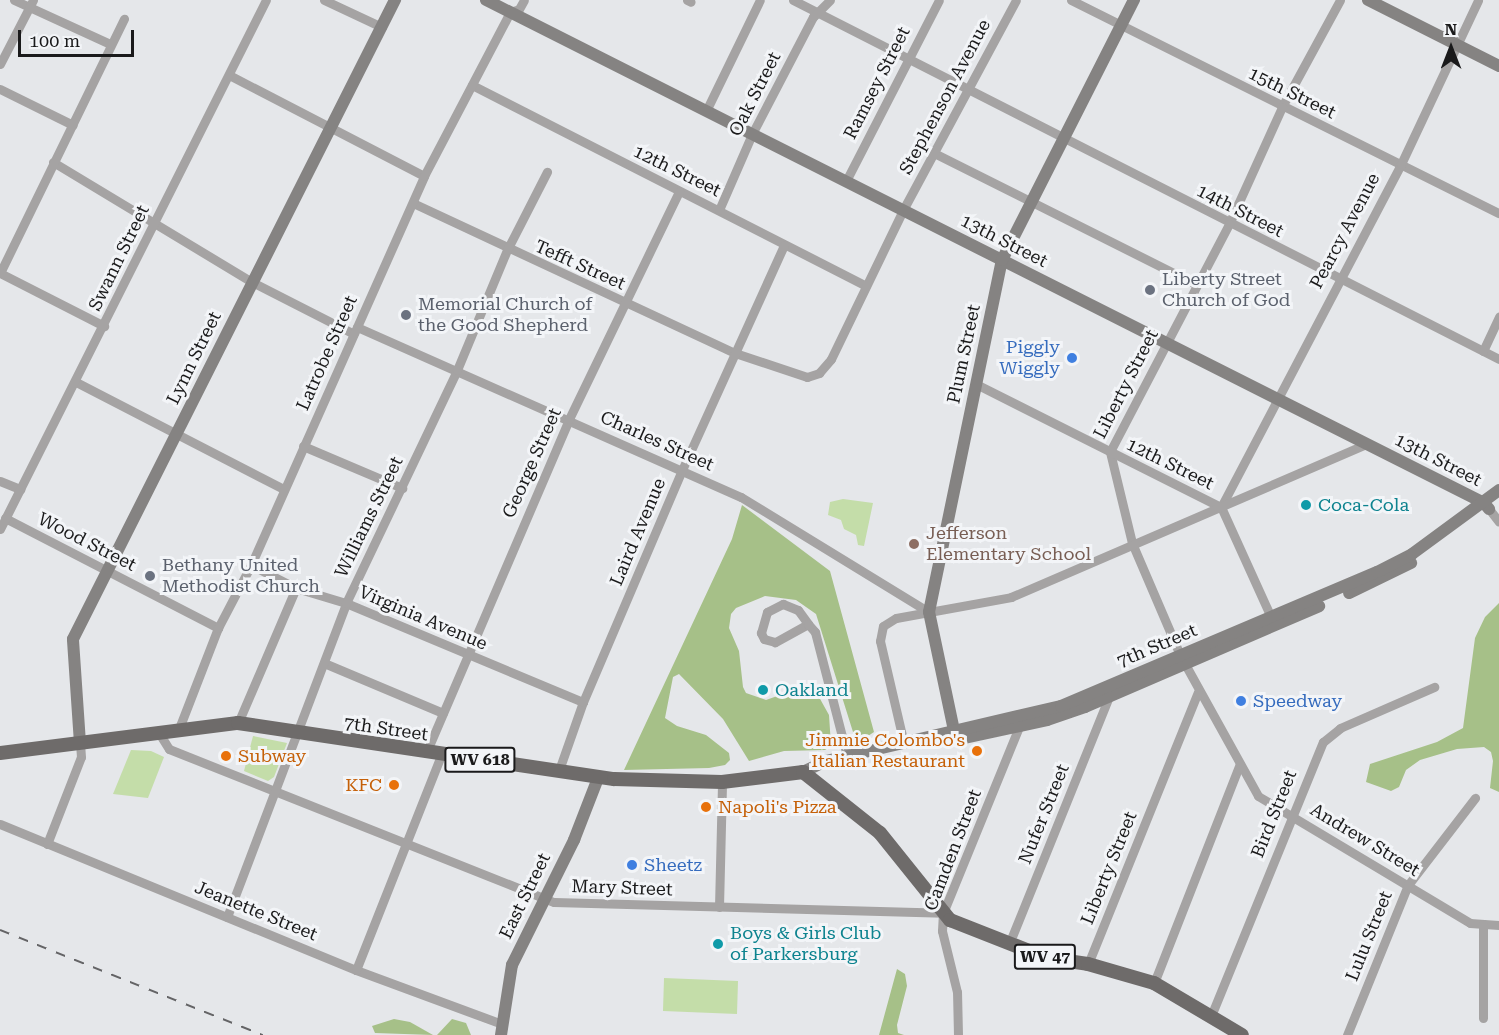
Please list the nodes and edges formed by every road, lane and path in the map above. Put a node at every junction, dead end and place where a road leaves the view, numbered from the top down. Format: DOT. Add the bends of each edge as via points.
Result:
graph roads {
  1 [pos="14,0"];
  2 [pos="266,0"];
  3 [pos="324,0"];
  4 [pos="395,0"];
  5 [pos="486,0"];
  6 [pos="524,0"];
  7 [pos="760,0"];
  8 [pos="793,0"];
  9 [pos="830,0"];
  10 [pos="939,0"];
  11 [pos="1016,0"];
  12 [pos="1071,0"];
  13 [pos="1134,0"];
  14 [pos="1340,0"];
  15 [pos="1368,0"];
  16 [pos="1478,0"];
  17 [pos="31,4"];
  18 [pos="510,12"];
  19 [pos="819,13"];
  20 [pos="124,19"];
  21 [pos="382,27"];
  22 [pos="1121,27"];
  23 [pos="1456,42"];
  24 [pos="110,44"];
  25 [pos="907,59"];
  26 [pos="0,64"];
  27 [pos="1499,66"];
  28 [pos="231,76"];
  29 [pos="472,86"];
  30 [pos="0,89"];
  31 [pos="968,90"];
  32 [pos="1282,107"];
  33 [pos="706,111"];
  34 [pos="72,125"];
  35 [pos="331,128"];
  36 [pos="752,134"];
  37 [pos="1064,141"];
  38 [pos="934,153"];
  39 [pos="53,162"];
  40 [pos="1401,164"];
  41 [pos="547,172"];
  42 [pos="424,176"];
  43 [pos="846,181"];
  44 [pos="679,191"];
  45 [pos="1033,201"];
  46 [pos="413,203"];
  47 [pos="719,210"];
  48 [pos="903,210"];
  49 [pos="1499,213"];
  50 [pos="152,224"];
  51 [pos="1229,224"];
  52 [pos="784,245"];
  53 [pos="507,250"];
  54 [pos="1002,260"];
  55 [pos="0,273"];
  56 [pos="1338,278"];
  57 [pos="252,282"];
  58 [pos="1196,284"];
  59 [pos="866,286"];
  60 [pos="624,302"];
  61 [pos="1499,317"];
  62 [pos="104,326"];
  63 [pos="846,327"];
  64 [pos="355,331"];
  65 [pos="1165,343"];
  66 [pos="1483,351"];
  67 [pos="735,353"];
  68 [pos="1499,359"];
  69 [pos="457,370"];
  70 [pos="76,382"];
  71 [pos="976,384"];
  72 [pos="1276,401"];
  73 [pos="569,419"];
  74 [pos="175,436"];
  75 [pos="1367,444"];
  76 [pos="303,446"];
  77 [pos="1110,452"];
  78 [pos="682,470"];
  79 [pos="0,481"];
  80 [pos="402,488"];
  81 [pos="20,489"];
  82 [pos="283,489"];
  83 [pos="1499,490"];
  84 [pos="1499,501"];
  85 [pos="1486,506"];
  86 [pos="1221,507"];
  87 [pos="5,518"];
  88 [pos="1499,522"];
  89 [pos="0,529"];
  90 [pos="1132,543"];
  91 [pos="251,565"];
  92 [pos="106,569"];
  93 [pos="296,588"];
  94 [pos="346,603"];
  95 [pos="928,612"];
  96 [pos="1271,617"];
  97 [pos="808,624"];
  98 [pos="218,628"];
  99 [pos="467,655"];
  100 [pos="1182,660"];
  101 [pos="324,663"];
  102 [pos="1434,687"];
  103 [pos="1198,692"];
  104 [pos="1109,697"];
  105 [pos="583,702"];
  106 [pos="443,713"];
  107 [pos="1021,722"];
  108 [pos="238,723"];
  109 [pos="178,731"];
  110 [pos="159,733"];
  111 [pos="299,734"];
  112 [pos="955,736"];
  113 [pos="80,743"];
  114 [pos="904,744"];
  115 [pos="0,753"];
  116 [pos="426,753"];
  117 [pos="441,755"];
  118 [pos="847,756"];
  119 [pos="1240,764"];
  120 [pos="559,770"];
  121 [pos="803,772"];
  122 [pos="598,778"];
  123 [pos="722,782"];
  124 [pos="276,792"];
  125 [pos="1475,798"];
  126 [pos="1292,815"];
  127 [pos="0,824"];
  128 [pos="406,843"];
  129 [pos="47,844"];
  130 [pos="1408,885"];
  131 [pos="543,899"];
  132 [pos="719,907"];
  133 [pos="943,913"];
  134 [pos="227,917"];
  135 [pos="1484,924"];
  136 [pos="1499,925"];
  137 [pos="1009,944"];
  138 [pos="1088,964"];
  139 [pos="356,970"];
  140 [pos="1154,983"];
  141 [pos="1211,1016"];
  142 [pos="1483,1018"];
  143 [pos="502,1030"];
  144 [pos="958,1035"];
  145 [pos="1242,1035"];
  146 [pos="1347,1035"];
  1 -- 17 [label="street"];
  2 -- 28 [label="street, Swann Street"];
  3 -- 21 [label="street"];
  4 -- 21 [label="street, Lynn Street"];
  5 -- 18 [label="street, 13th Street"];
  6 -- 18 [label="street, Latrobe Street" via="519,9"];
  7 -- 33 [label="street"];
  8 -- 19 [label="street, 14th Street"];
  9 -- 19 [label="street, Oak Street"];
  10 -- 25 [label="street, Ramsey Street"];
  11 -- 31 [label="street, Stephenson Avenue"];
  12 -- 22 [label="street, 15th Street"];
  13 -- 22 [label="street, Plum Street"];
  14 -- 32 [label="street, Liberty Street"];
  15 -- 23 [label="street"];
  16 -- 23 [label="street, Pearcy Avenue"];
  17 -- 24 [label="street"];
  17 -- 26 [label="street"];
  18 -- 29 [label="street, Latrobe Street"];
  18 -- 33 [label="street, 13th Street"];
  19 -- 25 [label="street, 14th Street"];
  19 -- 36 [label="street, Oak Street" via="813,17"];
  20 -- 24 [label="street"];
  21 -- 35 [label="street, Lynn Street"];
  22 -- 32 [label="street, 15th Street"];
  22 -- 37 [label="street, Plum Street"];
  23 -- 27 [label="street"];
  23 -- 40 [label="street, Pearcy Avenue"];
  24 -- 34 [label="street"];
  25 -- 31 [label="street, 14th Street"];
  25 -- 43 [label="street, Ramsey Street"];
  28 -- 35 [label="street"];
  28 -- 50 [label="street, Swann Street"];
  29 -- 42 [label="street, Latrobe Street"];
  29 -- 44 [label="street, 12th Street"];
  30 -- 34 [label="street"];
  31 -- 37 [label="street, 14th Street"];
  31 -- 38 [label="street, Stephenson Avenue"];
  32 -- 40 [label="street, 15th Street"];
  32 -- 51 [label="street, Liberty Street"];
  33 -- 36 [label="street, 13th Street"];
  34 -- 39 [label="street"];
  35 -- 42 [label="street"];
  35 -- 57 [label="street, Lynn Street"];
  36 -- 43 [label="street, 13th Street"];
  36 -- 47 [label="street, Oak Street"];
  37 -- 45 [label="street, Plum Street"];
  37 -- 51 [label="street, 14th Street"];
  38 -- 45 [label="street"];
  38 -- 48 [label="street, Stephenson Avenue"];
  39 -- 50 [label="street, Charles Street"];
  39 -- 55 [label="street"];
  40 -- 49 [label="street, 15th Street"];
  40 -- 56 [label="street, Pearcy Avenue"];
  41 -- 53 [label="street, Williams Street"];
  42 -- 46 [label="street, Latrobe Street"];
  43 -- 48 [label="street, 13th Street"];
  44 -- 47 [label="street, 12th Street"];
  44 -- 60 [label="street, George Street"];
  45 -- 54 [label="street, Plum Street"];
  45 -- 58 [label="street"];
  46 -- 53 [label="street, Tefft Street"];
  46 -- 64 [label="street, Latrobe Street"];
  47 -- 52 [label="street, 12th Street"];
  48 -- 54 [label="street, 13th Street"];
  48 -- 59 [label="street, Stephenson Avenue"];
  50 -- 57 [label="street, Charles Street"];
  50 -- 62 [label="street, Swann Street"];
  51 -- 56 [label="street, 14th Street"];
  51 -- 58 [label="street, Liberty Street"];
  52 -- 59 [label="street, 12th Street"];
  52 -- 67 [label="street, Laird Avenue"];
  53 -- 60 [label="street, Tefft Street"];
  53 -- 69 [label="street, Williams Street"];
  54 -- 65 [label="street, 13th Street"];
  54 -- 71 [label="street, Plum Street"];
  55 -- 62 [label="street"];
  56 -- 66 [label="street, 14th Street"];
  56 -- 72 [label="street, Pearcy Avenue"];
  57 -- 64 [label="street, Charles Street"];
  57 -- 74 [label="street, Lynn Street"];
  58 -- 65 [label="street, Liberty Street"];
  59 -- 63 [label="street, Stephenson Avenue"];
  60 -- 67 [label="street, Tefft Street"];
  60 -- 73 [label="street, George Street"];
  61 -- 66 [label="street"];
  62 -- 70 [label="street, Swann Street"];
  63 -- 67 [label="street, Tefft Street" via="831,359 819,373 807,377"];
  64 -- 69 [label="street, Charles Street"];
  64 -- 76 [label="street, Latrobe Street"];
  65 -- 72 [label="street, 13th Street"];
  65 -- 77 [label="street, Liberty Street"];
  66 -- 68 [label="street, 14th Street"];
  67 -- 78 [label="street, Laird Avenue"];
  69 -- 73 [label="street, Charles Street"];
  69 -- 80 [label="street, Williams Street"];
  70 -- 74 [label="street"];
  70 -- 81 [label="street, Swann Street"];
  71 -- 77 [label="street, 12th Street"];
  71 -- 95 [label="street, Plum Street"];
  72 -- 75 [label="street, 13th Street"];
  72 -- 86 [label="street, Pearcy Avenue"];
  73 -- 78 [label="street, Charles Street"];
  73 -- 99 [label="street, George Street"];
  74 -- 82 [label="street"];
  74 -- 92 [label="street, Lynn Street"];
  75 -- 85 [label="street, 13th Street"];
  75 -- 86 [label="street"];
  76 -- 80 [label="street"];
  76 -- 82 [label="street, Latrobe Street"];
  77 -- 86 [label="street, 12th Street"];
  77 -- 90 [label="street, Liberty Street"];
  78 -- 95 [label="street, Charles Street" via="741,497"];
  78 -- 105 [label="street, Laird Avenue"];
  79 -- 81 [label="street"];
  80 -- 94 [label="street, Williams Street"];
  81 -- 87 [label="street, Swann Street"];
  82 -- 91 [label="street, Latrobe Street"];
  83 -- 85 [label="street, 7th Street / WV 618"];
  84 -- 85 [label="street, 7th Street / WV 618"];
  85 -- 88 [label="street, 13th Street"];
  85 -- 96 [label="street, 7th Street / WV 618" via="1412,554"];
  85 -- 100 [label="street, 7th Street / WV 618" via="1385,577"];
  86 -- 90 [label="street"];
  86 -- 96 [label="street"];
  87 -- 89 [label="street, Swann Street"];
  87 -- 92 [label="street, Wood Street"];
  90 -- 95 [label="street" via="1011,597"];
  90 -- 100 [label="street, Liberty Street"];
  91 -- 93 [label="street, Virginia Avenue"];
  91 -- 98 [label="street, Latrobe Street"];
  92 -- 98 [label="street, Wood Street"];
  92 -- 113 [label="street, Lynn Street" via="72,639"];
  93 -- 94 [label="street, Virginia Avenue"];
  93 -- 108 [label="street"];
  94 -- 99 [label="street, Virginia Avenue"];
  94 -- 101 [label="street, Williams Street"];
  95 -- 112 [label="street, Plum Street"];
  95 -- 114 [label="street" via="896,618 883,626 880,641"];
  96 -- 100 [label="street, 7th Street / WV 618"];
  97 -- 97 [label="street" via="798,610 783,604 767,612 761,633 764,639 775,642"];
  97 -- 118 [label="street" via="826,665"];
  98 -- 109 [label="street, Latrobe Street"];
  99 -- 105 [label="street, Virginia Avenue"];
  99 -- 106 [label="street, George Street"];
  100 -- 103 [label="street, Liberty Street"];
  100 -- 104 [label="street, 7th Street / WV 618"];
  100 -- 107 [label="street, 7th Street / WV 618"];
  101 -- 106 [label="street"];
  101 -- 111 [label="street, Williams Street"];
  102 -- 126 [label="street, Bird Street" via="1328,736"];
  103 -- 119 [label="street, Andrew Street"];
  103 -- 138 [label="street, Liberty Street"];
  104 -- 107 [label="street, 7th Street / WV 618"];
  104 -- 137 [label="street, Nufer Street"];
  105 -- 120 [label="street, Laird Avenue"];
  106 -- 116 [label="street, George Street"];
  107 -- 112 [label="street, 7th Street / WV 618"];
  107 -- 133 [label="street, Camden Street"];
  108 -- 109 [label="main road, 7th Street / WV 618"];
  108 -- 111 [label="main road, 7th Street / WV 618"];
  109 -- 110 [label="main road, 7th Street / WV 618"];
  110 -- 113 [label="main road, 7th Street / WV 618"];
  110 -- 124 [label="street, Mary Street" via="168,749"];
  111 -- 116 [label="main road, 7th Street / WV 618"];
  111 -- 124 [label="street, Williams Street"];
  112 -- 114 [label="street, 7th Street / WV 618"];
  112 -- 121 [label="street, 7th Street / WV 618"];
  113 -- 115 [label="main road, 7th Street / WV 618"];
  113 -- 129 [label="street" via="81,757"];
  114 -- 118 [label="street, 7th Street / WV 618"];
  116 -- 117 [label="main road, 7th Street / WV 618"];
  117 -- 120 [label="main road, 7th Street / WV 618"];
  117 -- 128 [label="street"];
  118 -- 121 [label="street, 7th Street / WV 618"];
  119 -- 126 [label="street, Andrew Street" via="1258,796"];
  119 -- 140 [label="street"];
  120 -- 122 [label="main road, 7th Street / WV 618"];
  121 -- 123 [label="main road, 7th Street / WV 618"];
  121 -- 133 [label="main road, WV 47" via="880,833"];
  122 -- 123 [label="main road, 7th Street / WV 618" via="670,784"];
  122 -- 131 [label="street, East Street" via="576,834"];
  123 -- 132 [label="street"];
  124 -- 128 [label="street, Mary Street"];
  124 -- 134 [label="street, Williams Street"];
  125 -- 130 [label="street, Lulu Street"];
  126 -- 130 [label="street, Andrew Street"];
  126 -- 141 [label="street, Bird Street"];
  127 -- 129 [label="street, Jeanette Street"];
  128 -- 131 [label="street, Mary Street"];
  128 -- 139 [label="street"];
  129 -- 134 [label="street, Jeanette Street"];
  130 -- 135 [label="street, Andrew Street" via="1470,923"];
  130 -- 146 [label="street, Lulu Street"];
  131 -- 132 [label="street, Mary Street"];
  131 -- 143 [label="street, East Street" via="512,965"];
  132 -- 133 [label="street, Mary Street"];
  133 -- 137 [label="main road, WV 47" via="950,921"];
  133 -- 144 [label="street, Camden Street" via="942,931 957,992"];
  134 -- 139 [label="street, Jeanette Street"];
  135 -- 136 [label="street, Andrew Street"];
  135 -- 142 [label="street"];
  137 -- 138 [label="main road, WV 47" via="1047,958"];
  138 -- 140 [label="main road, WV 47"];
  139 -- 143 [label="street, Jeanette Street"];
  140 -- 141 [label="main road, WV 47"];
  141 -- 145 [label="main road, WV 47"];
}
